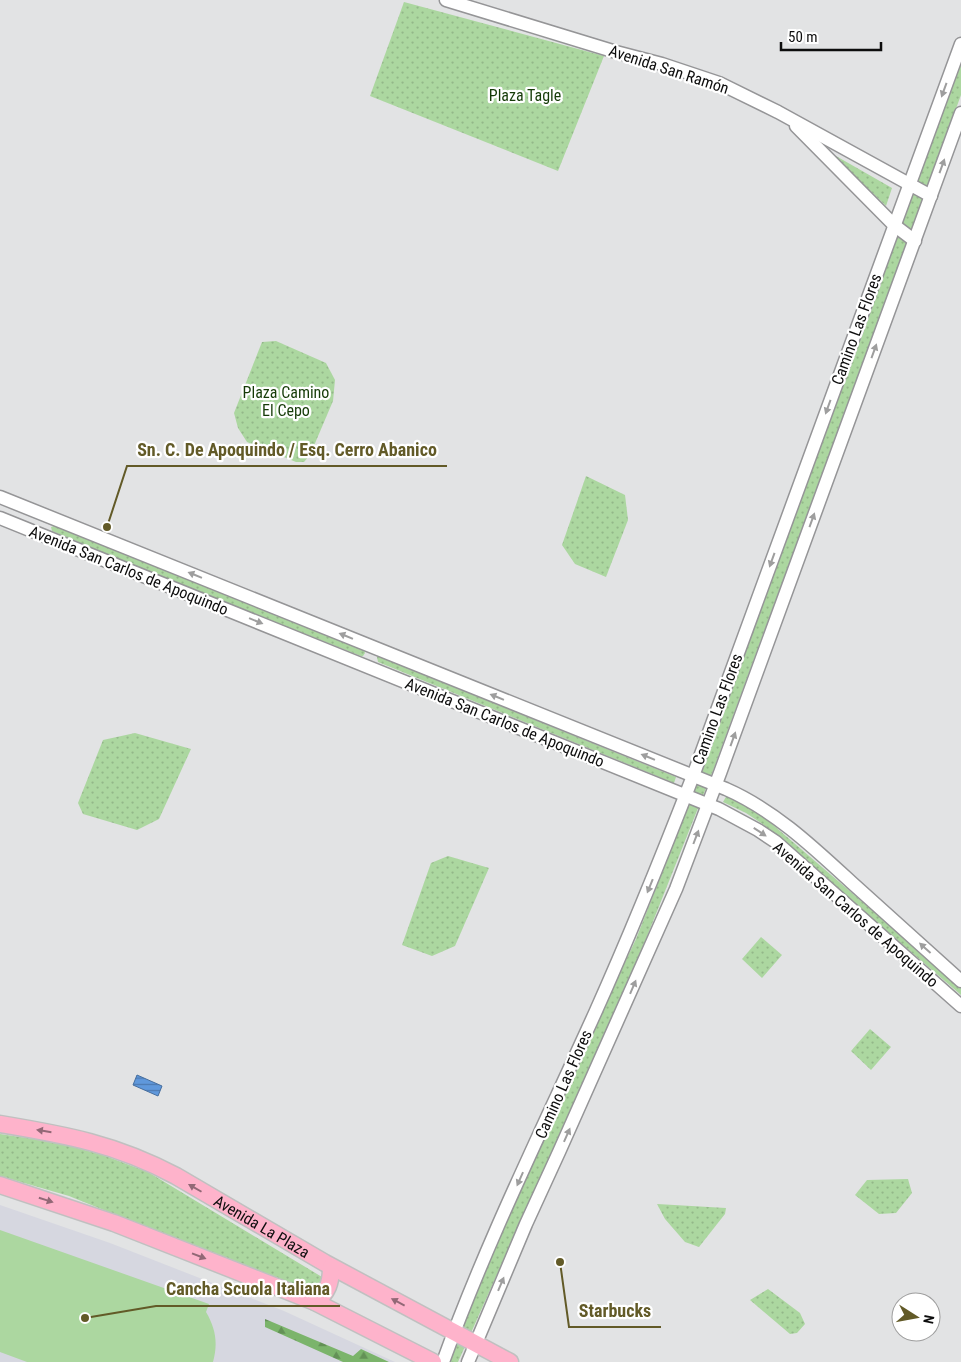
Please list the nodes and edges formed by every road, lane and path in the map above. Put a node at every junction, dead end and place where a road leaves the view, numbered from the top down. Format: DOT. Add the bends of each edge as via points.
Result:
graph roads {
  1 [pos="446,0"];
  2 [pos="961,44"];
  3 [pos="961,113"];
  4 [pos="787,117"];
  5 [pos="909,184"];
  6 [pos="931,196"];
  7 [pos="894,225"];
  8 [pos="914,241"];
  9 [pos="0,497"];
  10 [pos="0,518"];
  11 [pos="693,776"];
  12 [pos="716,785"];
  13 [pos="686,795"];
  14 [pos="708,804"];
  15 [pos="961,981"];
  16 [pos="961,1006"];
  17 [pos="0,1124"];
  18 [pos="0,1185"];
  19 [pos="332,1267"];
  20 [pos="315,1302"];
  21 [pos="454,1332"];
  22 [pos="476,1343"];
  23 [pos="433,1362"];
  24 [pos="443,1362"];
  25 [pos="468,1362"];
  26 [pos="510,1362"];
  1 -- 4 [label="street, Avenida San Ramón" via="690,72"];
  2 -- 5 [label="street, Camino Las Flores, one-way"];
  6 -- 3 [label="street, Camino Las Flores, one-way"];
  4 -- 5 [label="street, Avenida San Ramón"];
  4 -- 7 [label="street"];
  5 -- 6 [label="street, Avenida San Ramón"];
  5 -- 7 [label="street, Camino Las Flores"];
  6 -- 8 [label="street, Camino Las Flores"];
  7 -- 8 [label="street"];
  7 -- 11 [label="street, Camino Las Flores, one-way"];
  12 -- 8 [label="street, Camino Las Flores, one-way"];
  11 -- 9 [label="street, Avenida San Carlos de Apoquindo, one-way"];
  10 -- 13 [label="street, Avenida San Carlos de Apoquindo, one-way"];
  11 -- 12 [label="street, Avenida San Carlos de Apoquindo"];
  11 -- 13 [label="street, Camino Las Flores"];
  12 -- 14 [label="street, Camino Las Flores"];
  15 -- 12 [label="street, Avenida San Carlos de Apoquindo, one-way" via="777,819 744,797"];
  13 -- 14 [label="street, Avenida San Carlos de Apoquindo"];
  13 -- 21 [label="street, Camino Las Flores, one-way" via="621,954"];
  14 -- 16 [label="street, Avenida San Carlos de Apoquindo, one-way" via="776,842"];
  22 -- 14 [label="street, Camino Las Flores, one-way" via="672,898"];
  19 -- 17 [label="main road, Avenida La Plaza, one-way" via="150,1163 86,1140"];
  18 -- 20 [label="main road, one-way" via="114,1224"];
  19 -- 20 [label="main road" via="328,1289"];
  21 -- 19 [label="main road, Avenida La Plaza, one-way"];
  20 -- 23 [label="main road"];
  21 -- 22 [label="main road, Avenida La Plaza"];
  21 -- 24 [label="street, Camino Las Flores"];
  22 -- 25 [label="street, Camino Las Flores"];
  22 -- 26 [label="main road, Avenida La Plaza"];
}
